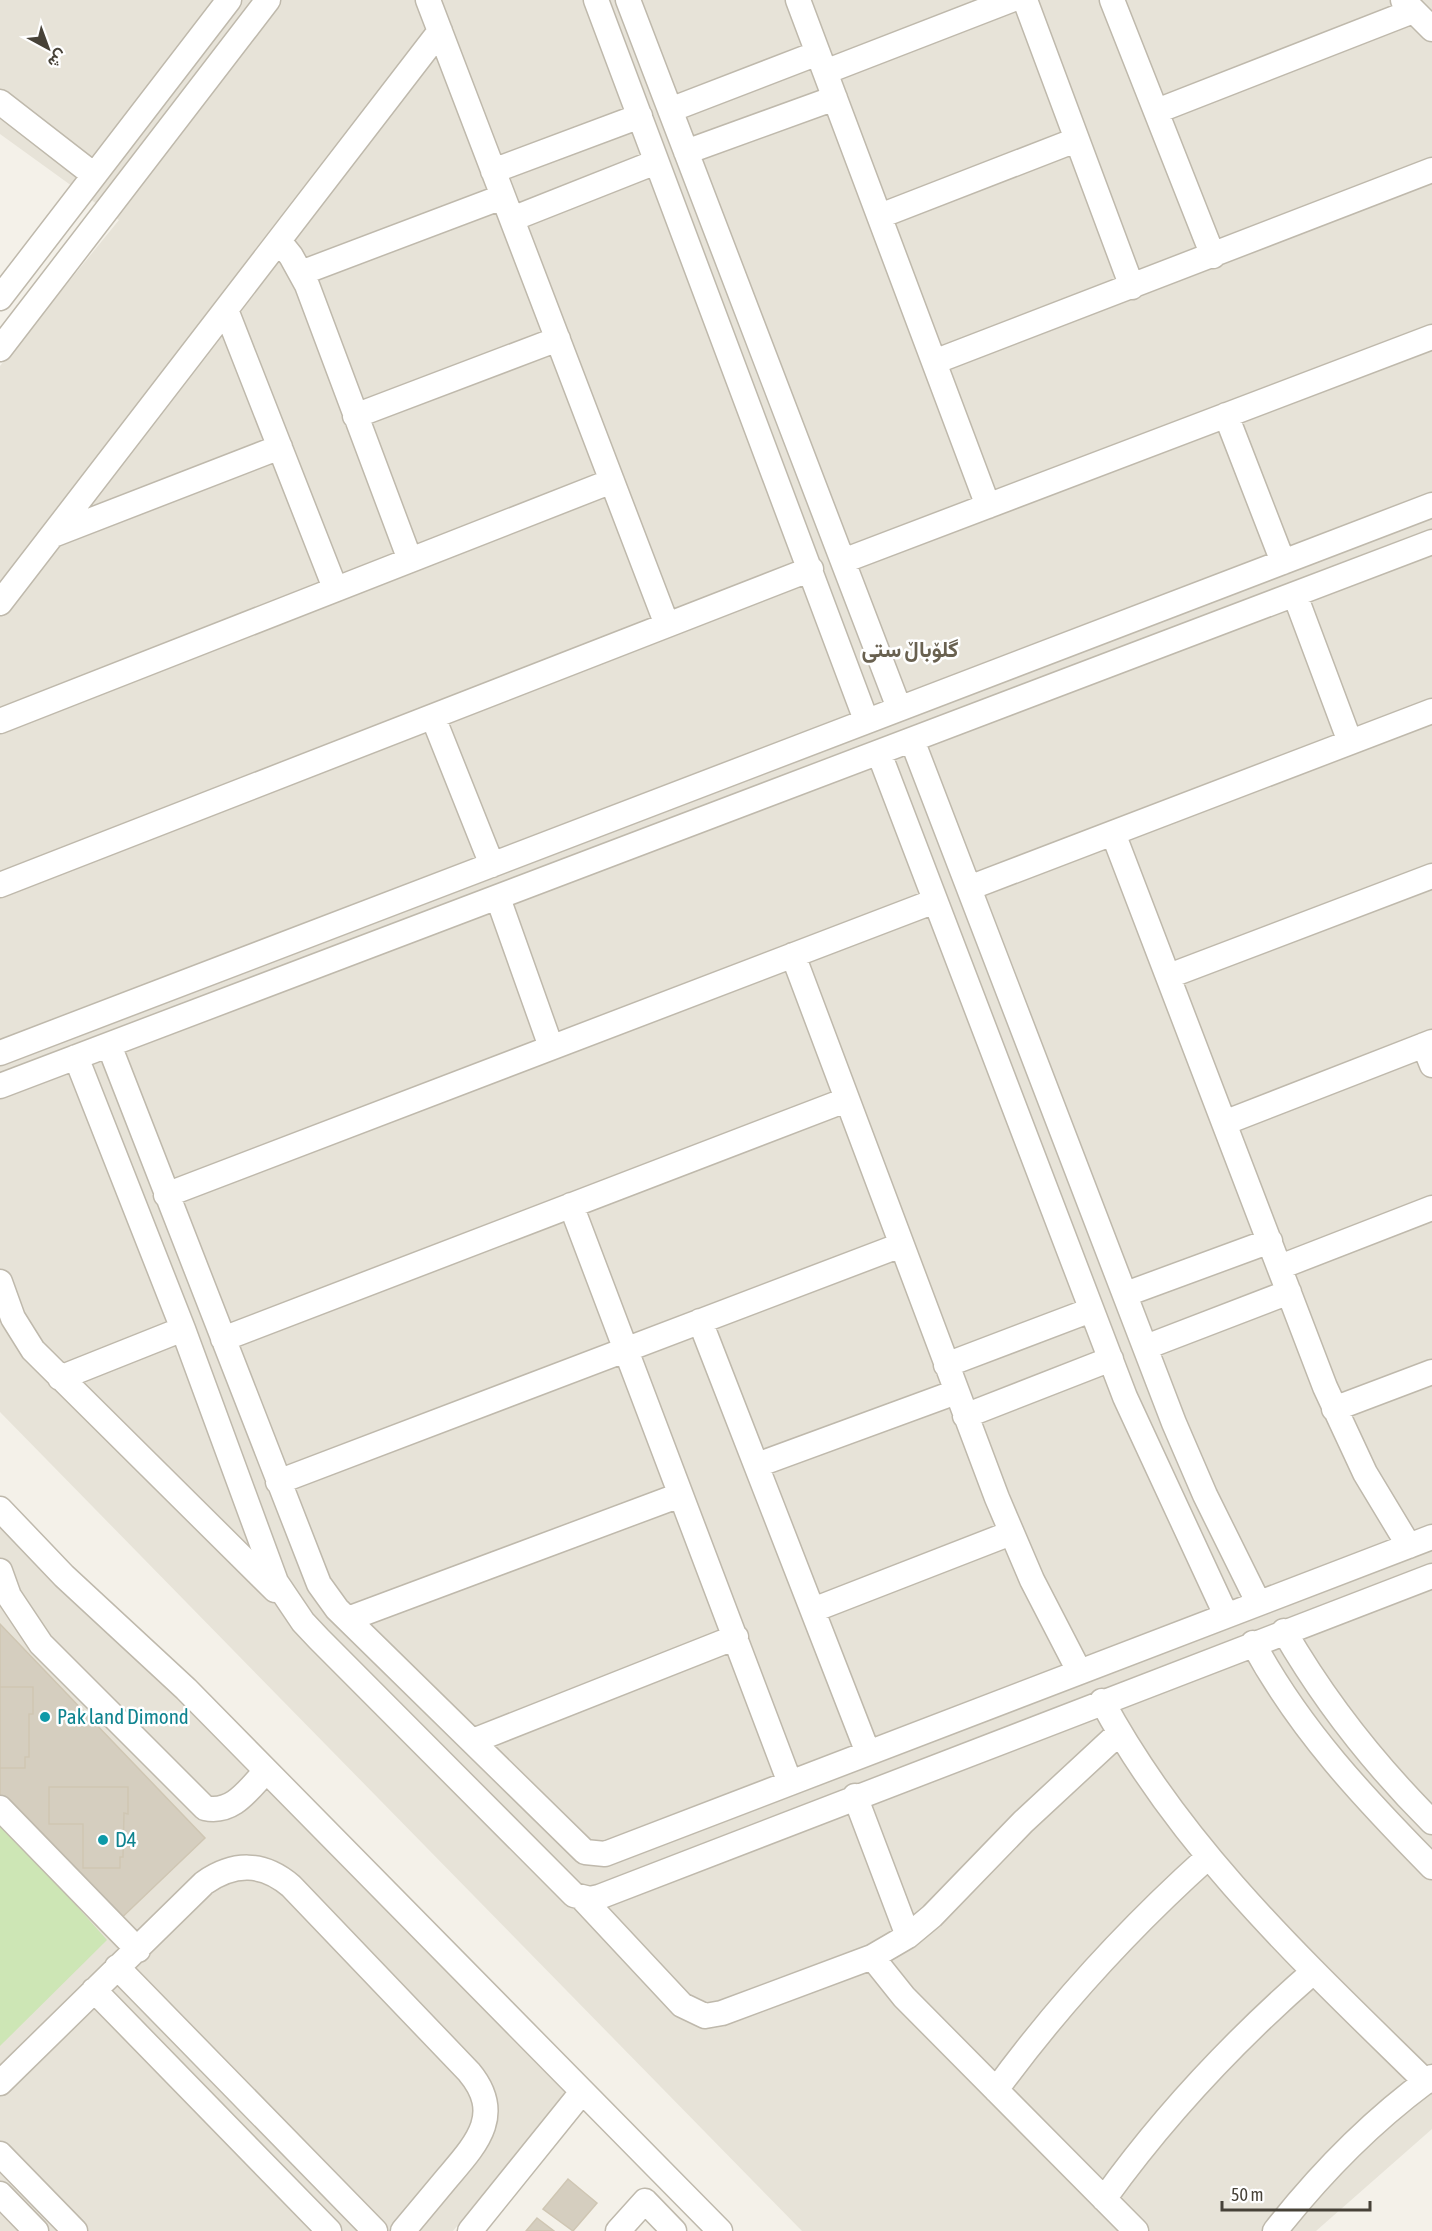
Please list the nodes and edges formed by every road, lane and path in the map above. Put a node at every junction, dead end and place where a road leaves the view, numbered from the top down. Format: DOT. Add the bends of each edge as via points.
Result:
graph roads {
  1 [pos="229,0"];
  2 [pos="268,0"];
  3 [pos="428,0"];
  4 [pos="596,0"];
  5 [pos="628,0"];
  6 [pos="798,0"];
  7 [pos="1011,0"];
  8 [pos="1025,0"];
  9 [pos="1112,0"];
  10 [pos="1408,6"];
  11 [pos="1432,29"];
  12 [pos="440,31"];
  13 [pos="822,62"];
  14 [pos="836,98"];
  15 [pos="0,102"];
  16 [pos="670,110"];
  17 [pos="1157,111"];
  18 [pos="640,116"];
  19 [pos="1076,140"];
  20 [pos="686,152"];
  21 [pos="656,162"];
  22 [pos="1432,170"];
  23 [pos="493,171"];
  24 [pos="94,175"];
  25 [pos="502,197"];
  26 [pos="880,216"];
  27 [pos="512,219"];
  28 [pos="279,241"];
  29 [pos="1213,256"];
  30 [pos="301,273"];
  31 [pos="1132,287"];
  32 [pos="0,298"];
  33 [pos="226,310"];
  34 [pos="1432,337"];
  35 [pos="558,339"];
  36 [pos="0,349"];
  37 [pos="934,362"];
  38 [pos="1226,414"];
  39 [pos="355,416"];
  40 [pos="280,447"];
  41 [pos="612,482"];
  42 [pos="1432,505"];
  43 [pos="988,506"];
  44 [pos="52,535"];
  45 [pos="1432,542"];
  46 [pos="410,560"];
  47 [pos="843,561"];
  48 [pos="1283,562"];
  49 [pos="811,569"];
  50 [pos="336,588"];
  51 [pos="1295,595"];
  52 [pos="0,603"];
  53 [pos="667,626"];
  54 [pos="899,708"];
  55 [pos="1432,711"];
  56 [pos="433,717"];
  57 [pos="0,720"];
  58 [pos="866,720"];
  59 [pos="912,740"];
  60 [pos="1350,742"];
  61 [pos="879,753"];
  62 [pos="1113,833"];
  63 [pos="492,865"];
  64 [pos="1432,876"];
  65 [pos="0,885"];
  66 [pos="969,888"];
  67 [pos="498,898"];
  68 [pos="935,901"];
  69 [pos="793,955"];
  70 [pos="1169,976"];
  71 [pos="108,1045"];
  72 [pos="551,1047"];
  73 [pos="1429,1051"];
  74 [pos="0,1053"];
  75 [pos="76,1057"];
  76 [pos="0,1086"];
  77 [pos="846,1100"];
  78 [pos="1224,1123"];
  79 [pos="166,1195"];
  80 [pos="571,1206"];
  81 [pos="1432,1208"];
  82 [pos="1270,1241"];
  83 [pos="901,1245"];
  84 [pos="1280,1267"];
  85 [pos="0,1282"];
  86 [pos="1289,1292"];
  87 [pos="1126,1294"];
  88 [pos="1091,1310"];
  89 [pos="700,1321"];
  90 [pos="183,1329"];
  91 [pos="223,1340"];
  92 [pos="1146,1347"];
  93 [pos="626,1350"];
  94 [pos="1111,1359"];
  95 [pos="945,1365"];
  96 [pos="1432,1372"];
  97 [pos="60,1378"];
  98 [pos="956,1392"];
  99 [pos="1334,1409"];
  100 [pos="964,1416"];
  101 [pos="757,1465"];
  102 [pos="278,1482"];
  103 [pos="680,1495"];
  104 [pos="0,1509"];
  105 [pos="1011,1533"];
  106 [pos="1432,1537"];
  107 [pos="1408,1546"];
  108 [pos="0,1571"];
  109 [pos="1432,1575"];
  110 [pos="1258,1602"];
  111 [pos="288,1603"];
  112 [pos="813,1610"];
  113 [pos="1226,1615"];
  114 [pos="348,1619"];
  115 [pos="1284,1631"];
  116 [pos="736,1637"];
  117 [pos="1253,1643"];
  118 [pos="1079,1671"];
  119 [pos="1102,1701"];
  120 [pos="1119,1733"];
  121 [pos="473,1741"];
  122 [pos="868,1753"];
  123 [pos="266,1771"];
  124 [pos="790,1783"];
  125 [pos="855,1796"];
  126 [pos="0,1808"];
  127 [pos="1432,1822"];
  128 [pos="1208,1857"];
  129 [pos="1432,1867"];
  130 [pos="582,1898"];
  131 [pos="908,1936"];
  132 [pos="138,1950"];
  133 [pos="872,1957"];
  134 [pos="117,1967"];
  135 [pos="1313,1972"];
  136 [pos="94,1990"];
  137 [pos="1429,2079"];
  138 [pos="0,2083"];
  139 [pos="996,2090"];
  140 [pos="582,2092"];
  141 [pos="0,2154"];
  142 [pos="0,2193"];
  143 [pos="1104,2199"];
  144 [pos="36,2231"];
  145 [pos="75,2231"];
  146 [pos="329,2231"];
  147 [pos="375,2231"];
  148 [pos="403,2231"];
  149 [pos="470,2231"];
  150 [pos="618,2231"];
  151 [pos="675,2231"];
  152 [pos="720,2231"];
  153 [pos="1136,2231"];
  154 [pos="1275,2231"];
  1 -- 24 [label="street"];
  2 -- 36 [label="street"];
  3 -- 12 [label="street"];
  4 -- 18 [label="street"];
  5 -- 16 [label="street"];
  6 -- 13 [label="street"];
  7 -- 13 [label="street"];
  8 -- 19 [label="street"];
  9 -- 17 [label="street"];
  10 -- 11 [label="street"];
  10 -- 17 [label="street"];
  12 -- 23 [label="street"];
  12 -- 28 [label="street"];
  13 -- 14 [label="street"];
  13 -- 16 [label="street"];
  14 -- 20 [label="street"];
  14 -- 26 [label="street"];
  15 -- 24 [label="street"];
  16 -- 20 [label="street"];
  17 -- 29 [label="street"];
  18 -- 21 [label="street"];
  18 -- 23 [label="street"];
  19 -- 26 [label="street"];
  19 -- 31 [label="street"];
  20 -- 47 [label="street"];
  21 -- 27 [label="street"];
  21 -- 49 [label="street"];
  22 -- 29 [label="street"];
  23 -- 25 [label="street"];
  24 -- 32 [label="street"];
  25 -- 27 [label="street"];
  25 -- 30 [label="street"];
  26 -- 37 [label="street"];
  27 -- 35 [label="street"];
  28 -- 30 [label="street"];
  28 -- 33 [label="street"];
  29 -- 31 [label="street"];
  30 -- 39 [label="street"];
  31 -- 37 [label="street"];
  33 -- 40 [label="street"];
  33 -- 44 [label="street"];
  34 -- 38 [label="street"];
  35 -- 39 [label="street"];
  35 -- 41 [label="street"];
  37 -- 43 [label="street"];
  38 -- 43 [label="street"];
  38 -- 48 [label="street"];
  39 -- 46 [label="street"];
  40 -- 44 [label="street"];
  40 -- 50 [label="street"];
  41 -- 46 [label="street"];
  41 -- 53 [label="street"];
  42 -- 48 [label="street"];
  43 -- 47 [label="street"];
  44 -- 52 [label="street"];
  45 -- 51 [label="street"];
  46 -- 50 [label="street"];
  47 -- 54 [label="street"];
  48 -- 54 [label="street"];
  49 -- 53 [label="street"];
  49 -- 58 [label="street"];
  50 -- 57 [label="street"];
  51 -- 59 [label="street"];
  51 -- 60 [label="street"];
  53 -- 56 [label="street"];
  54 -- 58 [label="street"];
  55 -- 60 [label="street"];
  56 -- 63 [label="street"];
  56 -- 65 [label="street"];
  58 -- 63 [label="street"];
  59 -- 61 [label="street"];
  59 -- 66 [label="street"];
  60 -- 62 [label="street"];
  61 -- 67 [label="street"];
  61 -- 68 [label="street"];
  62 -- 66 [label="street"];
  62 -- 70 [label="street"];
  63 -- 74 [label="street"];
  64 -- 70 [label="street"];
  66 -- 87 [label="street"];
  67 -- 71 [label="street"];
  67 -- 72 [label="street"];
  68 -- 69 [label="street"];
  68 -- 88 [label="street"];
  69 -- 72 [label="street"];
  69 -- 77 [label="street"];
  70 -- 78 [label="street"];
  71 -- 75 [label="street"];
  71 -- 79 [label="street"];
  72 -- 79 [label="street"];
  73 -- 78 [label="street"];
  75 -- 76 [label="street"];
  75 -- 90 [label="street"];
  77 -- 80 [label="street"];
  77 -- 83 [label="street"];
  78 -- 82 [label="street"];
  79 -- 91 [label="street"];
  80 -- 91 [label="street"];
  80 -- 93 [label="street"];
  81 -- 84 [label="street"];
  82 -- 84 [label="street"];
  82 -- 87 [label="street"];
  83 -- 89 [label="street"];
  83 -- 95 [label="street"];
  84 -- 86 [label="street"];
  85 -- 97 [label="street" via="22,1335"];
  86 -- 92 [label="street"];
  86 -- 99 [label="street"];
  87 -- 92 [label="street"];
  88 -- 94 [label="street"];
  88 -- 95 [label="street"];
  89 -- 93 [label="street"];
  89 -- 101 [label="street"];
  90 -- 97 [label="street"];
  90 -- 111 [label="street" via="267,1560"];
  91 -- 102 [label="street"];
  92 -- 110 [label="street" via="1189,1459"];
  93 -- 102 [label="street"];
  93 -- 103 [label="street"];
  94 -- 100 [label="street"];
  94 -- 113 [label="street" via="1158,1472"];
  95 -- 98 [label="street"];
  96 -- 99 [label="street"];
  97 -- 111 [label="street"];
  98 -- 100 [label="street"];
  98 -- 101 [label="street"];
  99 -- 107 [label="street" via="1365,1473"];
  100 -- 105 [label="street"];
  101 -- 112 [label="street"];
  102 -- 114 [label="street" via="312,1570 328,1597"];
  103 -- 114 [label="street"];
  103 -- 116 [label="street"];
  104 -- 123 [label="street"];
  105 -- 112 [label="street"];
  105 -- 118 [label="street"];
  106 -- 107 [label="street"];
  107 -- 110 [label="street"];
  108 -- 123 [label="street" via="9,1596 41,1644 205,1808 217,1811 234,1805"];
  109 -- 115 [label="street"];
  110 -- 113 [label="street"];
  111 -- 130 [label="street" via="566,1890"];
  112 -- 122 [label="street"];
  113 -- 118 [label="street"];
  114 -- 121 [label="street"];
  115 -- 117 [label="street"];
  115 -- 127 [label="street" via="1310,1676 1354,1736"];
  116 -- 121 [label="street"];
  116 -- 124 [label="street"];
  117 -- 119 [label="street"];
  117 -- 129 [label="street" via="1276,1684 1322,1747"];
  118 -- 122 [label="street"];
  119 -- 120 [label="street"];
  119 -- 125 [label="street"];
  120 -- 128 [label="street" via="1158,1793"];
  120 -- 131 [label="street"];
  121 -- 124 [label="street" via="579,1848 591,1854 605,1854"];
  122 -- 124 [label="street"];
  123 -- 140 [label="street"];
  125 -- 130 [label="street" via="599,1898"];
  125 -- 131 [label="street"];
  126 -- 132 [label="street"];
  128 -- 135 [label="street"];
  128 -- 139 [label="street" via="1094,1968"];
  130 -- 133 [label="street" via="682,2005 705,2016"];
  131 -- 133 [label="street"];
  132 -- 134 [label="street"];
  132 -- 148 [label="street" via="217,1874 232,1868 264,1869 291,1886 469,2072 484,2096 486,2109 480,2137"];
  133 -- 139 [label="street" via="904,1997"];
  134 -- 136 [label="street"];
  134 -- 147 [label="street"];
  135 -- 137 [label="street"];
  135 -- 143 [label="street" via="1200,2079 1152,2134"];
  136 -- 138 [label="street"];
  136 -- 146 [label="street"];
  137 -- 154 [label="street" via="1348,2151"];
  139 -- 143 [label="street"];
  140 -- 149 [label="street"];
  140 -- 152 [label="street"];
  141 -- 145 [label="street"];
  142 -- 144 [label="street"];
  143 -- 153 [label="street"];
  150 -- 151 [label="street" via="645,2201"];
}
